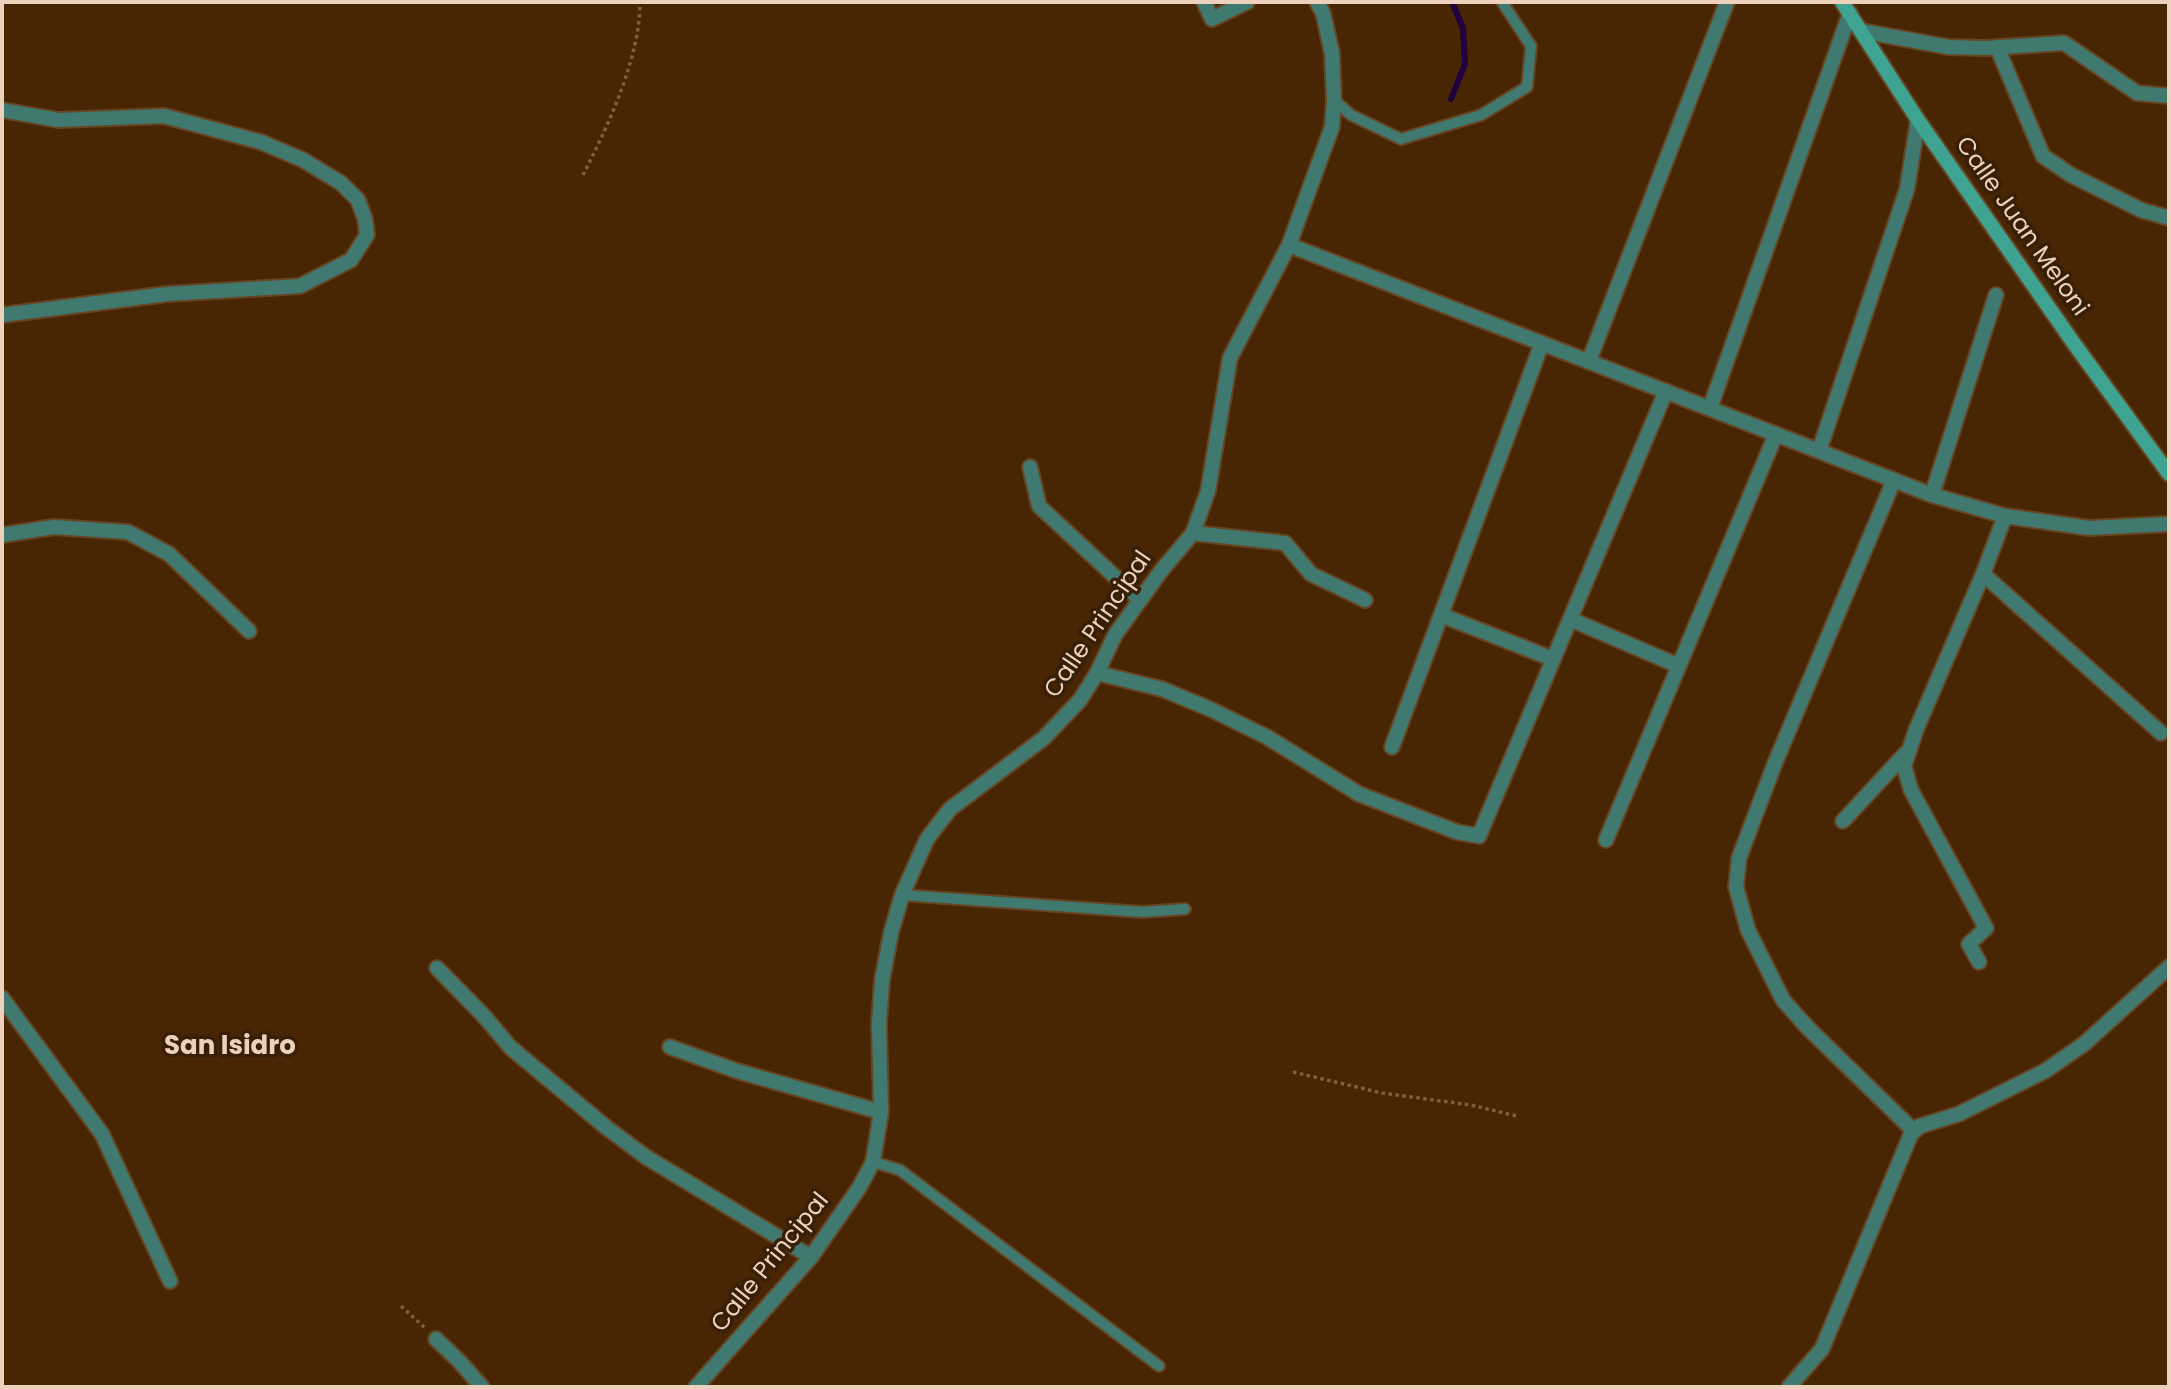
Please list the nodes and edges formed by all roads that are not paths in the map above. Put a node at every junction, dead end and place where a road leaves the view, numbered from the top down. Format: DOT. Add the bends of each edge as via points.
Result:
graph roads {
  1 [pos="1204,2"];
  2 [pos="1247,2"];
  3 [pos="1317,2"];
  4 [pos="1502,2"];
  5 [pos="1727,2"];
  6 [pos="1846,8"];
  7 [pos="1862,31"];
  8 [pos="1997,47"];
  9 [pos="2169,96"];
  10 [pos="1334,100"];
  11 [pos="2,110"];
  12 [pos="1918,120"];
  13 [pos="2169,218"];
  14 [pos="1289,245"];
  15 [pos="1996,295"];
  16 [pos="2,315"];
  17 [pos="1542,343"];
  18 [pos="1589,361"];
  19 [pos="1666,391"];
  20 [pos="1710,408"];
  21 [pos="1776,434"];
  22 [pos="1819,451"];
  23 [pos="1030,467"];
  24 [pos="2167,467"];
  25 [pos="1894,480"];
  26 [pos="1932,495"];
  27 [pos="2005,516"];
  28 [pos="2169,524"];
  29 [pos="1193,533"];
  30 [pos="2,535"];
  31 [pos="1983,574"];
  32 [pos="1140,600"];
  33 [pos="1365,600"];
  34 [pos="1441,615"];
  35 [pos="1570,619"];
  36 [pos="249,631"];
  37 [pos="1553,659"];
  38 [pos="1679,666"];
  39 [pos="1097,673"];
  40 [pos="2161,733"];
  41 [pos="1392,747"];
  42 [pos="1910,749"];
  43 [pos="1843,821"];
  44 [pos="1606,840"];
  45 [pos="902,895"];
  46 [pos="1185,909"];
  47 [pos="1979,962"];
  48 [pos="2169,967"];
  49 [pos="437,968"];
  50 [pos="2,998"];
  51 [pos="670,1047"];
  52 [pos="881,1112"];
  53 [pos="1914,1131"];
  54 [pos="873,1162"];
  55 [pos="811,1257"];
  56 [pos="170,1281"];
  57 [pos="436,1339"];
  58 [pos="1159,1366"];
  59 [pos="482,1387"];
  60 [pos="696,1387"];
  61 [pos="1789,1387"];
  1 -- 2 [label="street" via="1212,19"];
  3 -- 10 [label="street, Calle Principal" via="1332,53"];
  4 -- 10 [label="lane" via="1531,46 1527,87 1481,115 1401,139 1352,115"];
  5 -- 18 [label="street"];
  6 -- 7 [label="main road, Calle Juan Meloni"];
  6 -- 20 [label="street"];
  7 -- 8 [label="street" via="1948,47"];
  7 -- 12 [label="main road, Calle Juan Meloni"];
  8 -- 9 [label="street" via="2064,43 2137,93"];
  8 -- 13 [label="street" via="2043,156 2071,175"];
  10 -- 14 [label="street, Calle Principal" via="1332,127"];
  11 -- 16 [label="street" via="58,120 164,116 261,142 341,183 358,200 366,234 351,260 300,286 167,294"];
  12 -- 22 [label="street" via="1907,189"];
  12 -- 24 [label="main road, Calle Juan Meloni" via="2075,345"];
  14 -- 17 [label="street"];
  14 -- 29 [label="street, Calle Principal" via="1230,358 1208,491"];
  15 -- 26 [label="street"];
  17 -- 18 [label="street"];
  17 -- 34 [label="street"];
  18 -- 19 [label="street"];
  19 -- 20 [label="street"];
  19 -- 35 [label="street"];
  20 -- 21 [label="street"];
  21 -- 22 [label="street"];
  21 -- 38 [label="street"];
  22 -- 25 [label="street"];
  23 -- 32 [label="street" via="1039,506"];
  25 -- 26 [label="street"];
  25 -- 53 [label="street" via="1775,763 1739,858 1736,887 1748,930 1783,1000"];
  26 -- 27 [label="street"];
  27 -- 28 [label="street" via="2089,527"];
  27 -- 31 [label="street"];
  29 -- 32 [label="street, Calle Principal"];
  29 -- 33 [label="street" via="1285,542 1311,574"];
  30 -- 36 [label="street" via="54,527 128,532 169,554"];
  31 -- 40 [label="street"];
  31 -- 42 [label="street"];
  32 -- 39 [label="street, Calle Principal" via="1115,635"];
  34 -- 37 [label="street"];
  34 -- 41 [label="street"];
  35 -- 37 [label="street"];
  35 -- 38 [label="street"];
  37 -- 39 [label="street" via="1479,836 1359,794 1267,737 1210,709 1162,689"];
  38 -- 44 [label="street"];
  39 -- 45 [label="street, Calle Principal" via="1080,700 1044,738 950,809 926,839"];
  42 -- 43 [label="street"];
  42 -- 47 [label="street" via="1904,766 1912,790 1986,928 1969,944"];
  45 -- 46 [label="lane" via="1142,912"];
  45 -- 52 [label="street, Calle Principal" via="882,981"];
  48 -- 53 [label="street" via="2084,1044 2045,1071"];
  49 -- 55 [label="street" via="511,1048 607,1128 646,1157"];
  50 -- 56 [label="street" via="102,1134"];
  51 -- 52 [label="street"];
  52 -- 54 [label="street, Calle Principal"];
  53 -- 61 [label="street" via="1822,1349"];
  54 -- 55 [label="street, Calle Principal"];
  54 -- 58 [label="lane" via="900,1170"];
  55 -- 60 [label="street, Calle Principal"];
  57 -- 59 [label="street"];
}
